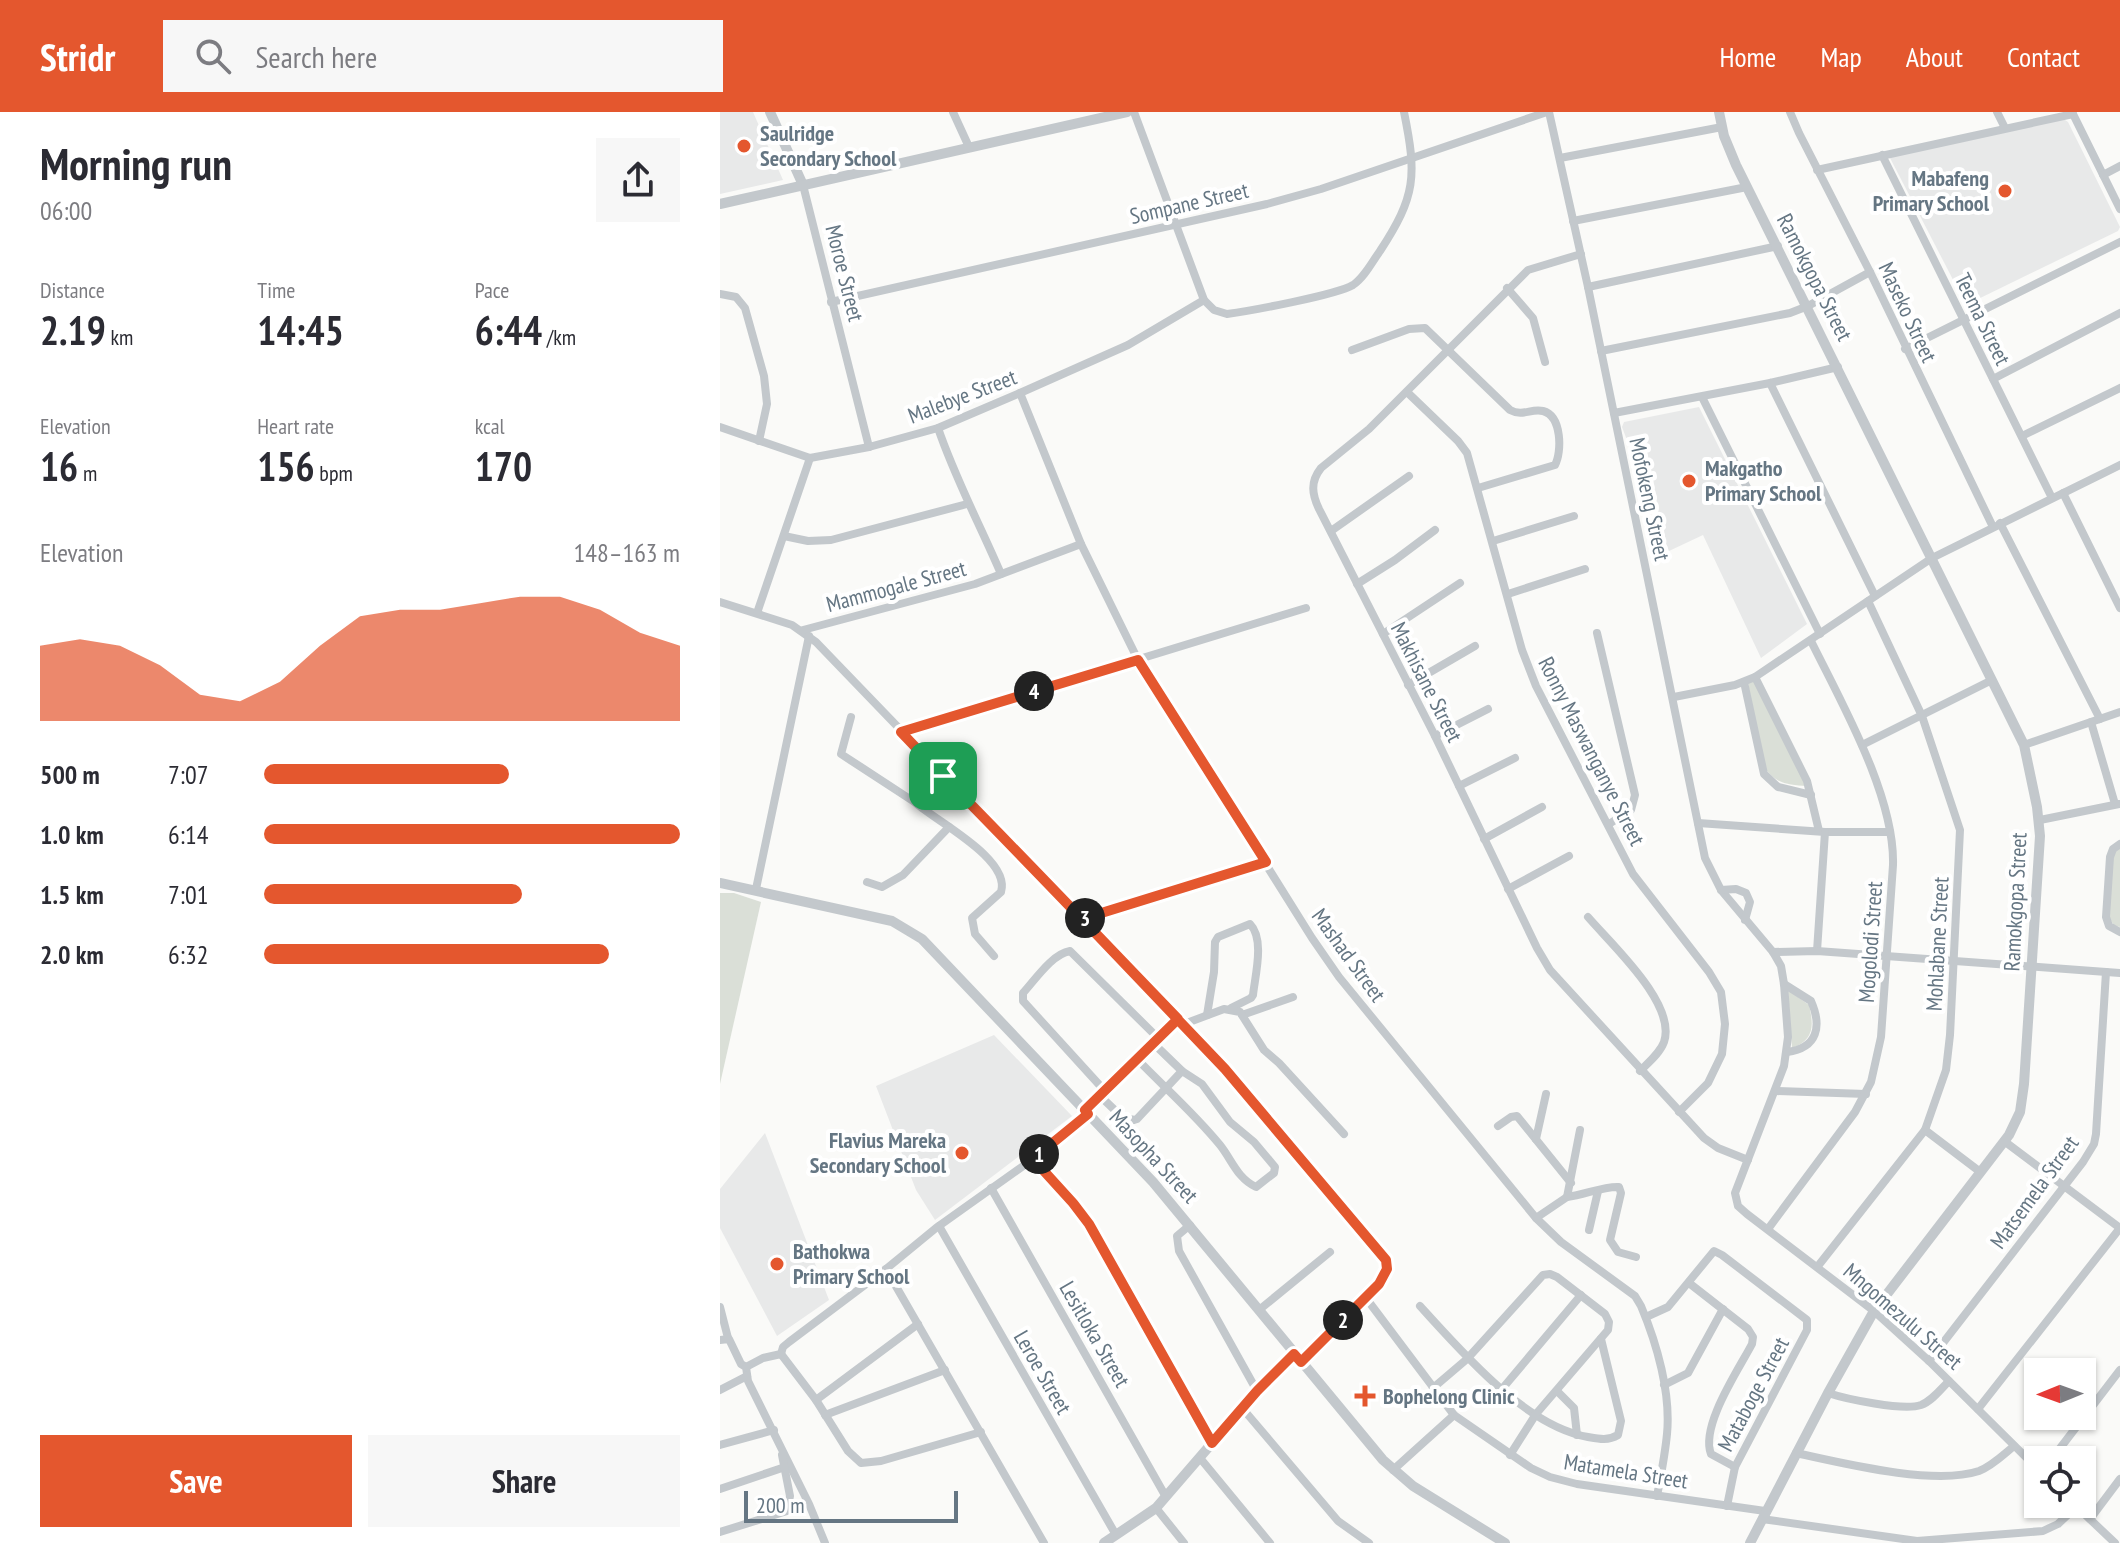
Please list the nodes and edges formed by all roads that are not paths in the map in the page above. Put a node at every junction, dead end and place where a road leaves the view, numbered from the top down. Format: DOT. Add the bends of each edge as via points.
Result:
graph roads {
  1 [pos="770,112"];
  2 [pos="953,112"];
  3 [pos="1127,112"];
  4 [pos="1134,112"];
  5 [pos="1404,112"];
  6 [pos="1548,112"];
  7 [pos="1719,112"];
  8 [pos="1790,112"];
  9 [pos="1997,112"];
  10 [pos="2072,113"];
  11 [pos="1722,127"];
  12 [pos="2005,128"];
  13 [pos="969,147"];
  14 [pos="1882,155"];
  15 [pos="1413,157"];
  16 [pos="1560,158"];
  17 [pos="2120,166"];
  18 [pos="1817,170"];
  19 [pos="2103,175"];
  20 [pos="803,185"];
  21 [pos="1747,187"];
  22 [pos="720,204"];
  23 [pos="2120,209"];
  24 [pos="1573,221"];
  25 [pos="1177,225"];
  26 [pos="2120,242"];
  27 [pos="1778,246"];
  28 [pos="1581,254"];
  29 [pos="1870,272"];
  30 [pos="1588,287"];
  31 [pos="1507,288"];
  32 [pos="720,294"];
  33 [pos="1204,300"];
  34 [pos="831,302"];
  35 [pos="1808,306"];
  36 [pos="2120,313"];
  37 [pos="1963,318"];
  38 [pos="1448,349"];
  39 [pos="1905,349"];
  40 [pos="1352,350"];
  41 [pos="1601,351"];
  42 [pos="1545,362"];
  43 [pos="1838,367"];
  44 [pos="1993,379"];
  45 [pos="1770,383"];
  46 [pos="2120,388"];
  47 [pos="1407,392"];
  48 [pos="1020,393"];
  49 [pos="1702,397"];
  50 [pos="1614,413"];
  51 [pos="720,427"];
  52 [pos="938,428"];
  53 [pos="2022,436"];
  54 [pos="759,441"];
  55 [pos="869,447"];
  56 [pos="810,458"];
  57 [pos="2120,465"];
  58 [pos="1409,476"];
  59 [pos="1478,488"];
  60 [pos="2063,493"];
  61 [pos="2052,498"];
  62 [pos="967,504"];
  63 [pos="1574,516"];
  64 [pos="1997,525"];
  65 [pos="1435,530"];
  66 [pos="1331,531"];
  67 [pos="784,536"];
  68 [pos="1493,541"];
  69 [pos="1081,544"];
  70 [pos="1932,558"];
  71 [pos="1585,569"];
  72 [pos="1001,574"];
  73 [pos="1460,583"];
  74 [pos="1357,584"];
  75 [pos="1508,594"];
  76 [pos="1872,599"];
  77 [pos="720,604"];
  78 [pos="1306,608"];
  79 [pos="2120,608"];
  80 [pos="757,613"];
  81 [pos="806,633"];
  82 [pos="1597,633"];
  83 [pos="1383,634"];
  84 [pos="1820,634"];
  85 [pos="1811,641"];
  86 [pos="1475,646"];
  87 [pos="1138,660"];
  88 [pos="1755,677"];
  89 [pos="1992,680"];
  90 [pos="1744,682"];
  91 [pos="1408,685"];
  92 [pos="1674,697"];
  93 [pos="1488,709"];
  94 [pos="2120,712"];
  95 [pos="1922,716"];
  96 [pos="851,717"];
  97 [pos="2095,721"];
  98 [pos="901,732"];
  99 [pos="1435,736"];
  100 [pos="1862,745"];
  101 [pos="2024,745"];
  102 [pos="1515,758"];
  103 [pos="943,776"];
  104 [pos="1459,786"];
  105 [pos="1811,795"];
  106 [pos="916,803"];
  107 [pos="2117,804"];
  108 [pos="1542,807"];
  109 [pos="2040,820"];
  110 [pos="1698,823"];
  111 [pos="1609,824"];
  112 [pos="949,827"];
  113 [pos="1822,831"];
  114 [pos="1890,832"];
  115 [pos="1484,839"];
  116 [pos="2120,844"];
  117 [pos="1569,856"];
  118 [pos="1266,862"];
  119 [pos="867,882"];
  120 [pos="720,883"];
  121 [pos="756,889"];
  122 [pos="1508,889"];
  123 [pos="1721,890"];
  124 [pos="1588,917"];
  125 [pos="1082,919"];
  126 [pos="1745,920"];
  127 [pos="2120,932"];
  128 [pos="1817,951"];
  129 [pos="1773,952"];
  130 [pos="994,956"];
  131 [pos="1887,956"];
  132 [pos="1954,960"];
  133 [pos="2032,966"];
  134 [pos="2106,972"];
  135 [pos="2120,973"];
  136 [pos="1784,984"];
  137 [pos="1293,997"];
  138 [pos="1231,1008"];
  139 [pos="1207,1015"];
  140 [pos="1242,1015"];
  141 [pos="1181,1022"];
  142 [pos="1156,1041"];
  143 [pos="1787,1052"];
  144 [pos="1137,1059"];
  145 [pos="1182,1071"];
  146 [pos="1640,1071"];
  147 [pos="1165,1089"];
  148 [pos="1776,1091"];
  149 [pos="1102,1092"];
  150 [pos="1546,1094"];
  151 [pos="1866,1094"];
  152 [pos="1086,1112"];
  153 [pos="1679,1112"];
  154 [pos="1498,1126"];
  155 [pos="1580,1130"];
  156 [pos="1925,1130"];
  157 [pos="1344,1134"];
  158 [pos="1536,1139"];
  159 [pos="2004,1141"];
  160 [pos="1033,1159"];
  161 [pos="1748,1160"];
  162 [pos="1979,1171"];
  163 [pos="1571,1183"];
  164 [pos="2064,1185"];
  165 [pos="991,1188"];
  166 [pos="1598,1191"];
  167 [pos="1567,1197"];
  168 [pos="1735,1200"];
  169 [pos="1536,1218"];
  170 [pos="1190,1225"];
  171 [pos="939,1226"];
  172 [pos="2120,1228"];
  173 [pos="1768,1229"];
  174 [pos="1589,1230"];
  175 [pos="1330,1252"];
  176 [pos="1636,1257"];
  177 [pos="1818,1266"];
  178 [pos="886,1269"];
  179 [pos="1689,1283"];
  180 [pos="1581,1295"];
  181 [pos="1366,1298"];
  182 [pos="1420,1306"];
  183 [pos="720,1307"];
  184 [pos="1723,1309"];
  185 [pos="1259,1310"];
  186 [pos="1874,1311"];
  187 [pos="1646,1317"];
  188 [pos="918,1324"];
  189 [pos="724,1339"];
  190 [pos="1601,1339"];
  191 [pos="781,1354"];
  192 [pos="1297,1358"];
  193 [pos="1467,1359"];
  194 [pos="1929,1361"];
  195 [pos="945,1370"];
  196 [pos="2120,1370"];
  197 [pos="747,1371"];
  198 [pos="1949,1381"];
  199 [pos="1664,1385"];
  200 [pos="1433,1388"];
  201 [pos="1502,1389"];
  202 [pos="720,1390"];
  203 [pos="1257,1391"];
  204 [pos="1557,1391"];
  205 [pos="1828,1393"];
  206 [pos="816,1400"];
  207 [pos="1243,1409"];
  208 [pos="1978,1409"];
  209 [pos="1536,1414"];
  210 [pos="825,1415"];
  211 [pos="1454,1415"];
  212 [pos="774,1430"];
  213 [pos="981,1432"];
  214 [pos="1577,1435"];
  215 [pos="1212,1443"];
  216 [pos="720,1445"];
  217 [pos="781,1445"];
  218 [pos="2014,1446"];
  219 [pos="2062,1446"];
  220 [pos="1796,1453"];
  221 [pos="1510,1455"];
  222 [pos="2024,1456"];
  223 [pos="1200,1458"];
  224 [pos="785,1467"];
  225 [pos="1735,1467"];
  226 [pos="1393,1470"];
  227 [pos="2120,1479"];
  228 [pos="720,1489"];
  229 [pos="1657,1496"];
  230 [pos="1166,1497"];
  231 [pos="1727,1506"];
  232 [pos="1156,1508"];
  233 [pos="1764,1515"];
  234 [pos="2063,1518"];
  235 [pos="2090,1519"];
  236 [pos="720,1532"];
  237 [pos="1116,1535"];
  238 [pos="1917,1542"];
  239 [pos="825,1543"];
  240 [pos="1044,1543"];
  241 [pos="1104,1543"];
  242 [pos="1184,1543"];
  243 [pos="1270,1543"];
  244 [pos="1369,1543"];
  245 [pos="1505,1543"];
  246 [pos="1750,1543"];
  247 [pos="2115,1543"];
  1 -- 20 [label="street, Moroe Street"];
  2 -- 13 [label="street"];
  3 -- 13 [label="street"];
  4 -- 25 [label="street"];
  5 -- 15 [label="street"];
  6 -- 15 [label="street, Sompane Street"];
  6 -- 16 [label="street, Mofokeng Street"];
  7 -- 11 [label="street, Ramokgopa Street"];
  8 -- 18 [label="street, Maseko Street"];
  9 -- 12 [label="street"];
  10 -- 12 [label="street"];
  10 -- 19 [label="street"];
  11 -- 16 [label="street"];
  11 -- 21 [label="street, Ramokgopa Street"];
  12 -- 14 [label="street"];
  13 -- 20 [label="street"];
  14 -- 18 [label="street"];
  14 -- 37 [label="street, Teema Street"];
  15 -- 25 [label="street, Sompane Street" via="1321,189"];
  15 -- 33 [label="street" via="1405,209 1355,283 1227,314"];
  16 -- 24 [label="street, Mofokeng Street"];
  17 -- 19 [label="street"];
  18 -- 29 [label="street, Maseko Street"];
  19 -- 23 [label="street"];
  20 -- 22 [label="street"];
  20 -- 34 [label="street, Moroe Street"];
  21 -- 24 [label="street"];
  21 -- 27 [label="street, Ramokgopa Street"];
  24 -- 28 [label="street, Mofokeng Street"];
  25 -- 33 [label="street"];
  25 -- 34 [label="street, Sompane Street"];
  26 -- 37 [label="street"];
  27 -- 30 [label="street"];
  27 -- 35 [label="street, Ramokgopa Street"];
  28 -- 30 [label="street, Mofokeng Street"];
  28 -- 31 [label="street, Makhisane Street" via="1533,267"];
  29 -- 35 [label="street"];
  29 -- 39 [label="street, Maseko Street"];
  30 -- 41 [label="street, Mofokeng Street"];
  31 -- 38 [label="street, Makhisane Street"];
  31 -- 42 [label="street" via="1533,318"];
  32 -- 54 [label="street" via="736,297 745,308 764,376 767,404"];
  33 -- 48 [label="street, Malebye Street" via="1128,345"];
  34 -- 55 [label="street, Moroe Street"];
  35 -- 41 [label="street"];
  35 -- 43 [label="street, Ramokgopa Street"];
  36 -- 44 [label="street"];
  37 -- 39 [label="street"];
  37 -- 44 [label="street, Teema Street"];
  38 -- 40 [label="street" via="1420,327"];
  38 -- 47 [label="street, Makhisane Street"];
  38 -- 59 [label="street" via="1510,410 1545,411 1558,433 1555,465"];
  39 -- 64 [label="street, Maseko Street"];
  41 -- 50 [label="street, Mofokeng Street"];
  43 -- 45 [label="street"];
  43 -- 70 [label="street, Ramokgopa Street"];
  44 -- 53 [label="street, Teema Street"];
  45 -- 49 [label="street"];
  45 -- 76 [label="street, Mohlabane Street"];
  46 -- 53 [label="street"];
  47 -- 59 [label="street, Ronny Maswanganye Street" via="1463,447"];
  47 -- 66 [label="street, Makhisane Street" via="1315,476 1313,495"];
  48 -- 52 [label="street, Malebye Street"];
  48 -- 69 [label="street, Mashad Street"];
  49 -- 50 [label="street"];
  49 -- 84 [label="street"];
  50 -- 92 [label="street, Mofokeng Street"];
  51 -- 54 [label="street, Malebye Street"];
  52 -- 55 [label="street, Malebye Street"];
  52 -- 62 [label="street"];
  53 -- 61 [label="street, Teema Street"];
  54 -- 56 [label="street, Malebye Street"];
  55 -- 56 [label="street, Malebye Street"];
  56 -- 67 [label="street"];
  57 -- 60 [label="street"];
  58 -- 66 [label="street"];
  59 -- 68 [label="street, Ronny Maswanganye Street"];
  60 -- 61 [label="street"];
  60 -- 79 [label="street"];
  61 -- 64 [label="street"];
  62 -- 67 [label="street" via="831,540"];
  62 -- 72 [label="street"];
  63 -- 68 [label="street"];
  64 -- 70 [label="street"];
  64 -- 97 [label="street, Maseko Street"];
  65 -- 74 [label="street"];
  66 -- 74 [label="street, Makhisane Street"];
  67 -- 80 [label="street"];
  68 -- 75 [label="street, Ronny Maswanganye Street"];
  69 -- 72 [label="street, Mammogale Street"];
  69 -- 87 [label="street, Mashad Street"];
  70 -- 76 [label="street"];
  70 -- 89 [label="street, Ramokgopa Street"];
  71 -- 75 [label="street"];
  72 -- 81 [label="street, Mammogale Street"];
  73 -- 83 [label="street"];
  74 -- 83 [label="street, Makhisane Street"];
  75 -- 111 [label="street, Ronny Maswanganye Street" via="1530,674"];
  76 -- 84 [label="street"];
  76 -- 95 [label="street, Mohlabane Street"];
  77 -- 80 [label="street, Mammogale Street"];
  78 -- 87 [label="street"];
  80 -- 81 [label="street, Mammogale Street"];
  81 -- 98 [label="street"];
  81 -- 121 [label="street"];
  82 -- 111 [label="street" via="1635,795 1631,810"];
  83 -- 91 [label="street, Makhisane Street"];
  84 -- 85 [label="street"];
  85 -- 88 [label="street"];
  85 -- 100 [label="street, Mogolodi Street"];
  86 -- 91 [label="street"];
  87 -- 98 [label="street"];
  87 -- 118 [label="street, Mashad Street"];
  88 -- 90 [label="street"];
  88 -- 105 [label="street"];
  89 -- 95 [label="street"];
  89 -- 101 [label="street, Ramokgopa Street"];
  90 -- 92 [label="street"];
  90 -- 105 [label="street" via="1764,774 1778,787"];
  91 -- 99 [label="street, Makhisane Street"];
  92 -- 110 [label="street, Mofokeng Street"];
  93 -- 99 [label="street"];
  94 -- 97 [label="street"];
  95 -- 100 [label="street"];
  95 -- 132 [label="street, Mohlabane Street" via="1960,830"];
  96 -- 106 [label="street" via="841,754"];
  97 -- 101 [label="street"];
  97 -- 107 [label="street, Maseko Street"];
  98 -- 103 [label="street"];
  99 -- 104 [label="street, Makhisane Street"];
  100 -- 114 [label="street, Mogolodi Street"];
  101 -- 109 [label="street, Ramokgopa Street"];
  102 -- 104 [label="street"];
  103 -- 106 [label="street"];
  103 -- 125 [label="street"];
  104 -- 115 [label="street, Makhisane Street"];
  105 -- 113 [label="street"];
  106 -- 112 [label="street"];
  107 -- 109 [label="street"];
  108 -- 115 [label="street"];
  109 -- 133 [label="street, Ramokgopa Street"];
  110 -- 113 [label="street"];
  110 -- 123 [label="street, Mofokeng Street" via="1709,870"];
  111 -- 153 [label="street, Ronny Maswanganye Street" via="1641,887 1721,992 1722,1054 1708,1083"];
  112 -- 119 [label="street" via="903,875 882,887"];
  112 -- 130 [label="street" via="966,838 1001,878 1003,890 972,918 975,934"];
  113 -- 114 [label="street"];
  113 -- 128 [label="street"];
  114 -- 131 [label="street, Mogolodi Street"];
  115 -- 122 [label="street, Makhisane Street"];
  116 -- 127 [label="street" via="2110,857 2106,917"];
  117 -- 122 [label="street"];
  118 -- 125 [label="street"];
  118 -- 169 [label="street, Mashad Street" via="1339,977"];
  120 -- 121 [label="street, Masopha Street"];
  121 -- 152 [label="street, Masopha Street" via="892,921 914,932"];
  122 -- 146 [label="street, Makhisane Street" via="1558,980"];
  123 -- 126 [label="street, Mofokeng Street"];
  123 -- 126 [label="street, Mofokeng Street" via="1746,893 1750,902"];
  124 -- 146 [label="street" via="1656,998 1665,1018 1661,1049"];
  125 -- 141 [label="street"];
  126 -- 129 [label="street, Mofokeng Street"];
  128 -- 129 [label="street"];
  128 -- 131 [label="street"];
  129 -- 136 [label="street, Mofokeng Street"];
  131 -- 132 [label="street"];
  131 -- 151 [label="street, Mogolodi Street" via="1879,1051"];
  132 -- 133 [label="street"];
  132 -- 156 [label="street, Mohlabane Street" via="1946,1070"];
  133 -- 134 [label="street"];
  133 -- 159 [label="street, Ramokgopa Street" via="2023,1099"];
  134 -- 135 [label="street"];
  134 -- 164 [label="street, Matsemela Street" via="2096,1134 2089,1153"];
  136 -- 143 [label="street, Mofokeng Street"];
  136 -- 143 [label="street" via="1811,1001 1816,1023 1807,1046"];
  137 -- 140 [label="street"];
  138 -- 139 [label="street"];
  138 -- 139 [label="street" via="1253,995 1257,944 1250,924 1215,942"];
  138 -- 140 [label="street"];
  139 -- 141 [label="street"];
  140 -- 157 [label="street" via="1264,1050"];
  141 -- 142 [label="street"];
  141 -- 181 [label="street" via="1383,1255 1384,1275"];
  142 -- 144 [label="street"];
  142 -- 145 [label="street"];
  142 -- 149 [label="street" via="1070,951 1063,952 1022,998"];
  143 -- 148 [label="street, Mofokeng Street"];
  144 -- 147 [label="street"];
  144 -- 149 [label="street"];
  145 -- 147 [label="street"];
  145 -- 147 [label="street" via="1211,1094 1230,1122 1275,1167 1274,1173 1256,1187 1243,1180 1220,1145"];
  146 -- 153 [label="street, Makhisane Street"];
  147 -- 149 [label="street" via="1134,1120 1122,1117"];
  148 -- 151 [label="street"];
  148 -- 161 [label="street, Mofokeng Street"];
  149 -- 152 [label="street"];
  150 -- 158 [label="street"];
  151 -- 173 [label="street, Mogolodi Street"];
  152 -- 160 [label="street"];
  152 -- 170 [label="street, Masopha Street"];
  153 -- 161 [label="street, Makhisane Street" via="1710,1143"];
  154 -- 158 [label="street" via="1516,1115"];
  155 -- 163 [label="street"];
  156 -- 162 [label="street"];
  156 -- 177 [label="street, Mohlabane Street"];
  158 -- 163 [label="street"];
  159 -- 162 [label="street, Ramokgopa Street"];
  159 -- 164 [label="street"];
  160 -- 165 [label="street"];
  160 -- 215 [label="street" via="1089,1224"];
  161 -- 168 [label="street, Mofokeng Street"];
  162 -- 186 [label="street, Ramokgopa Street"];
  163 -- 167 [label="street"];
  164 -- 172 [label="street"];
  164 -- 194 [label="street, Matsemela Street"];
  165 -- 171 [label="street"];
  165 -- 230 [label="street, Lesitloka Street"];
  166 -- 167 [label="street"];
  166 -- 174 [label="street"];
  166 -- 176 [label="street" via="1620,1189 1610,1240 1618,1252"];
  167 -- 169 [label="street"];
  168 -- 173 [label="street, Mngomezulu Street"];
  169 -- 187 [label="street, Mashad Street" via="1635,1296"];
  170 -- 185 [label="street, Masopha Street"];
  170 -- 203 [label="street" via="1177,1236 1179,1251"];
  171 -- 178 [label="street"];
  171 -- 237 [label="street, Leroe Street"];
  172 -- 208 [label="street"];
  173 -- 177 [label="street, Mngomezulu Street"];
  175 -- 185 [label="street"];
  177 -- 186 [label="street, Mngomezulu Street"];
  178 -- 188 [label="street"];
  178 -- 191 [label="street" via="789,1342"];
  179 -- 184 [label="street"];
  179 -- 187 [label="street, Mataboge Street" via="1668,1307"];
  179 -- 225 [label="street, Mataboge Street" via="1717,1252 1808,1323"];
  180 -- 190 [label="street" via="1609,1322"];
  180 -- 193 [label="street" via="1554,1275 1543,1275"];
  180 -- 201 [label="street"];
  181 -- 192 [label="street"];
  181 -- 200 [label="street, Matamela Street"];
  182 -- 193 [label="street"];
  183 -- 189 [label="street"];
  184 -- 199 [label="street" via="1688,1373"];
  184 -- 225 [label="street" via="1753,1337 1709,1439 1711,1454"];
  185 -- 192 [label="street, Masopha Street"];
  186 -- 194 [label="street, Mngomezulu Street"];
  186 -- 205 [label="street, Ramokgopa Street"];
  187 -- 199 [label="street, Mashad Street"];
  188 -- 195 [label="street"];
  188 -- 206 [label="street"];
  189 -- 197 [label="street"];
  190 -- 204 [label="street"];
  190 -- 214 [label="street" via="1619,1405 1618,1435"];
  191 -- 197 [label="street" via="763,1358"];
  191 -- 206 [label="street"];
  192 -- 203 [label="street"];
  192 -- 226 [label="street, Masopha Street"];
  193 -- 200 [label="street"];
  193 -- 201 [label="street"];
  194 -- 198 [label="street, Mngomezulu Street"];
  195 -- 210 [label="street"];
  195 -- 213 [label="street"];
  196 -- 219 [label="street"];
  197 -- 202 [label="street"];
  197 -- 212 [label="street"];
  198 -- 205 [label="street" via="1916,1406"];
  198 -- 208 [label="street, Mngomezulu Street"];
  199 -- 229 [label="street, Mashad Street" via="1667,1434"];
  200 -- 211 [label="street, Matamela Street"];
  201 -- 209 [label="street"];
  203 -- 207 [label="street"];
  204 -- 209 [label="street"];
  204 -- 214 [label="street" via="1574,1408"];
  205 -- 220 [label="street, Ramokgopa Street"];
  206 -- 210 [label="street"];
  207 -- 215 [label="street"];
  207 -- 244 [label="street" via="1338,1521"];
  208 -- 218 [label="street, Mngomezulu Street"];
  209 -- 214 [label="street"];
  209 -- 221 [label="street"];
  210 -- 213 [label="street" via="861,1463"];
  211 -- 221 [label="street, Matamela Street"];
  211 -- 226 [label="street"];
  212 -- 216 [label="street"];
  212 -- 217 [label="street"];
  213 -- 240 [label="street"];
  215 -- 223 [label="street"];
  217 -- 224 [label="street"];
  217 -- 239 [label="street"];
  218 -- 220 [label="street" via="1982,1470 1947,1475"];
  218 -- 222 [label="street, Mngomezulu Street"];
  220 -- 233 [label="street, Ramokgopa Street"];
  221 -- 229 [label="street, Matamela Street" via="1561,1480"];
  223 -- 230 [label="street"];
  223 -- 243 [label="street"];
  224 -- 228 [label="street"];
  224 -- 236 [label="street" via="787,1511"];
  225 -- 231 [label="street, Mataboge Street"];
  226 -- 245 [label="street, Masopha Street"];
  227 -- 235 [label="street"];
  229 -- 231 [label="street, Matamela Street"];
  230 -- 232 [label="street"];
  231 -- 233 [label="street, Matamela Street"];
  232 -- 237 [label="street"];
  232 -- 242 [label="street"];
  233 -- 238 [label="street, Matamela Street"];
  233 -- 246 [label="street, Ramokgopa Street"];
  234 -- 238 [label="street, Matamela Street" via="2043,1531"];
  235 -- 247 [label="street"];
  237 -- 241 [label="street"];
}
